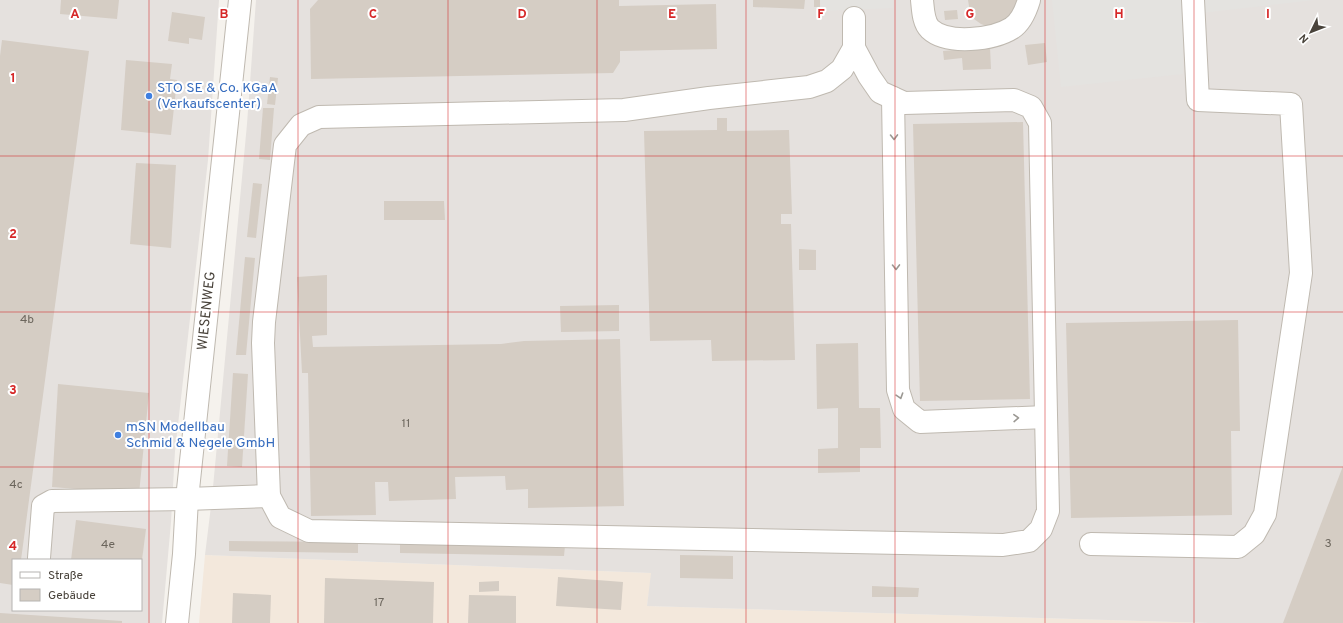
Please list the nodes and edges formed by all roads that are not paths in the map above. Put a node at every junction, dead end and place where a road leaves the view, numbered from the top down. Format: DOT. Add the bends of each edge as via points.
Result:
graph roads {
  1 [pos="240,0"];
  2 [pos="922,0"];
  3 [pos="1029,0"];
  4 [pos="1193,0"];
  5 [pos="854,18"];
  6 [pos="854,48"];
  7 [pos="893,98"];
  8 [pos="1046,416"];
  9 [pos="270,496"];
  10 [pos="187,499"];
  11 [pos="1091,544"];
  12 [pos="39,558"];
  13 [pos="177,623"];
  1 -- 10 [label="street, WIESENWEG"];
  2 -- 3 [label="street" via="923,14 929,28 944,37 964,39 994,36 1012,28 1024,14"];
  4 -- 11 [label="street" via="1198,100 1291,104 1301,273 1265,514 1254,534 1238,547"];
  5 -- 6 [label="street"];
  6 -- 7 [label="street" via="880,92"];
  6 -- 9 [label="street" via="842,69 827,81 810,87 624,110 319,117 301,125 285,145 264,322"];
  7 -- 8 [label="street" via="904,102 1014,100 1031,107 1040,123"];
  7 -- 8 [label="street, one-way" via="898,390 904,409 920,422"];
  8 -- 9 [label="street" via="1048,511 1041,529 1029,541 1004,545 308,531 280,517"];
  9 -- 10 [label="street"];
  10 -- 12 [label="street" via="52,501 43,506"];
  10 -- 13 [label="street, WIESENWEG"];
}
